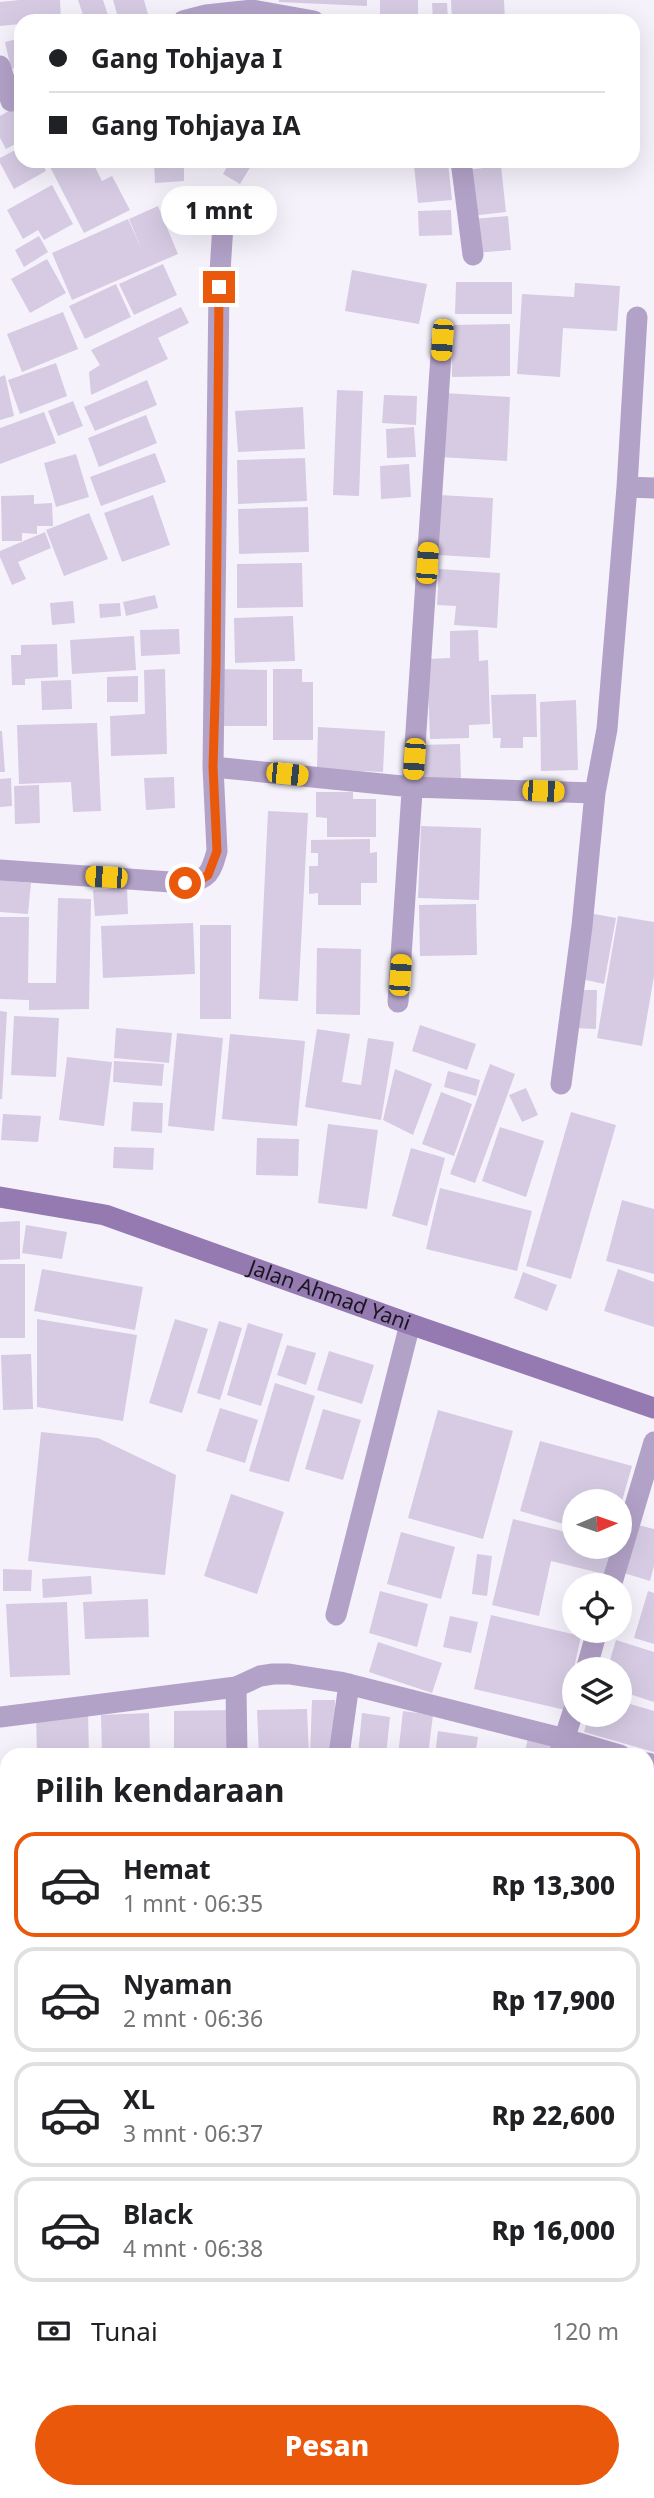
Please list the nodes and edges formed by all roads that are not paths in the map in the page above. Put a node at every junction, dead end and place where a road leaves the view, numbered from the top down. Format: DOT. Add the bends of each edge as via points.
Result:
graph roads {
  1 [pos="251,5"];
  2 [pos="210,14"];
  3 [pos="286,14"];
  4 [pos="0,66"];
  5 [pos="11,100"];
  6 [pos="462,168"];
  7 [pos="224,209"];
  8 [pos="474,255"];
  9 [pos="637,317"];
  10 [pos="442,340"];
  11 [pos="627,486"];
  12 [pos="654,488"];
  13 [pos="213,767"];
  14 [pos="412,786"];
  15 [pos="595,793"];
  16 [pos="0,870"];
  17 [pos="398,1002"];
  18 [pos="561,1084"];
  19 [pos="0,1197"];
  20 [pos="410,1324"];
  21 [pos="654,1408"];
  22 [pos="654,1442"];
  23 [pos="615,1573"];
  24 [pos="335,1615"];
  25 [pos="349,1684"];
  26 [pos="236,1687"];
  27 [pos="0,1717"];
  28 [pos="568,1727"];
  29 [pos="562,1747"];
  30 [pos="237,1748"];
  31 [pos="340,1748"];
  1 -- 2 [label="street"];
  1 -- 3 [label="street"];
  4 -- 5 [label="street"];
  6 -- 8 [label="street"];
  7 -- 13 [label="street"];
  9 -- 11 [label="street"];
  10 -- 14 [label="street"];
  11 -- 12 [label="street"];
  11 -- 15 [label="street" via="607,729"];
  13 -- 14 [label="street"];
  13 -- 16 [label="street" via="217,851 208,875 199,881"];
  14 -- 15 [label="street"];
  14 -- 17 [label="street"];
  15 -- 18 [label="street"];
  19 -- 20 [label="main road, Jalan Ahmad Yani" via="105,1216"];
  20 -- 21 [label="main road, Jalan Ahmad Yani"];
  20 -- 24 [label="street"];
  22 -- 23 [label="street"];
  25 -- 26 [label="street" via="273,1674"];
  25 -- 29 [label="street"];
  25 -- 31 [label="street"];
  26 -- 27 [label="street"];
  26 -- 30 [label="street"];
  28 -- 29 [label="street"];
}
